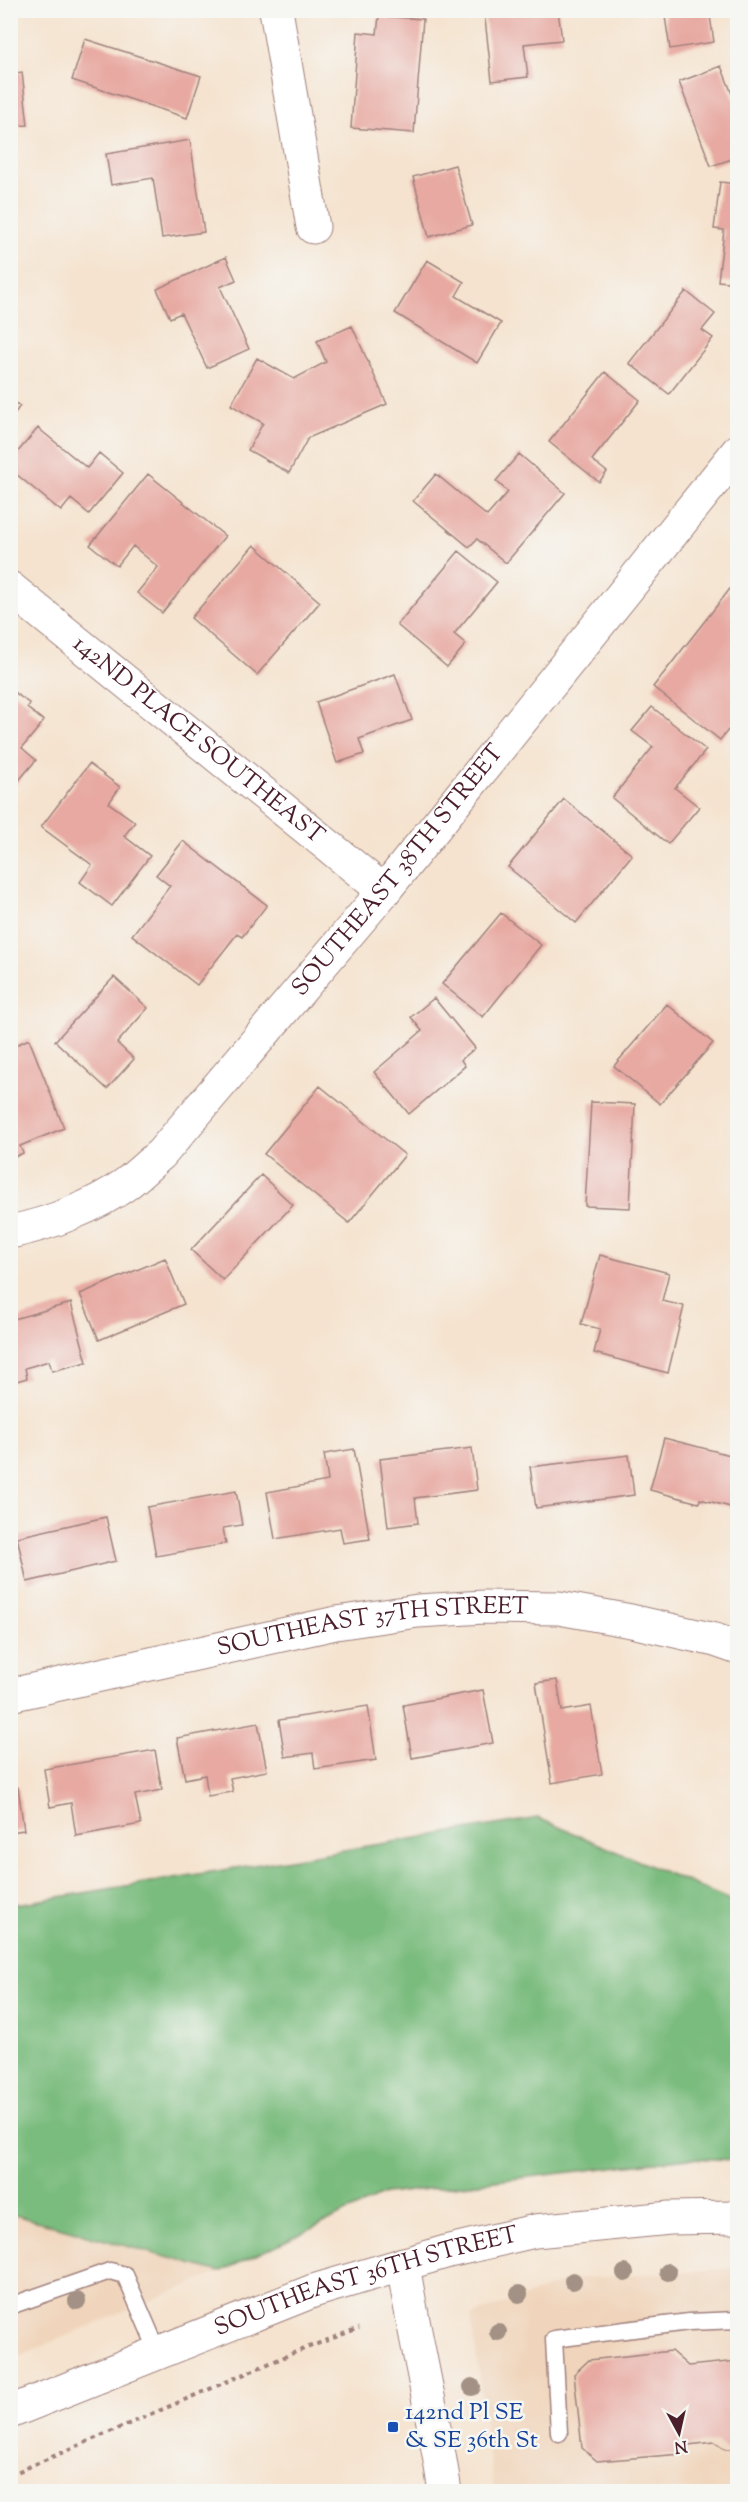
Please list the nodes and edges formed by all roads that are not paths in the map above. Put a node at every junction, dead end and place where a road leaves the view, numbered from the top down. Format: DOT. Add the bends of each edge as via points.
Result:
graph roads {
  1 [pos="276,10"];
  2 [pos="313,227"];
  3 [pos="738,451"];
  4 [pos="10,588"];
  5 [pos="384,891"];
  6 [pos="10,1232"];
  7 [pos="738,1648"];
  8 [pos="10,1695"];
  9 [pos="738,2217"];
  10 [pos="403,2264"];
  11 [pos="10,2306"];
  12 [pos="738,2320"];
  13 [pos="159,2354"];
  14 [pos="10,2412"];
  15 [pos="560,2433"];
  16 [pos="445,2492"];
  1 -- 2 [label="street"];
  3 -- 5 [label="street, SOUTHEAST 38TH STREET"];
  4 -- 5 [label="street, 142ND PLACE SOUTHEAST"];
  5 -- 6 [label="street, SOUTHEAST 38TH STREET" via="161,1154 125,1185 85,1206"];
  7 -- 8 [label="street, SOUTHEAST 37TH STREET" via="631,1621 559,1608 429,1610 336,1623"];
  9 -- 10 [label="street, SOUTHEAST 36TH STREET" via="670,2218 535,2232"];
  10 -- 13 [label="street, SOUTHEAST 36TH STREET" via="313,2291"];
  10 -- 16 [label="street"];
  11 -- 13 [label="lane" via="110,2271 125,2275"];
  12 -- 15 [label="lane" via="689,2322 554,2339"];
  13 -- 14 [label="street, SOUTHEAST 36TH STREET"];
}
